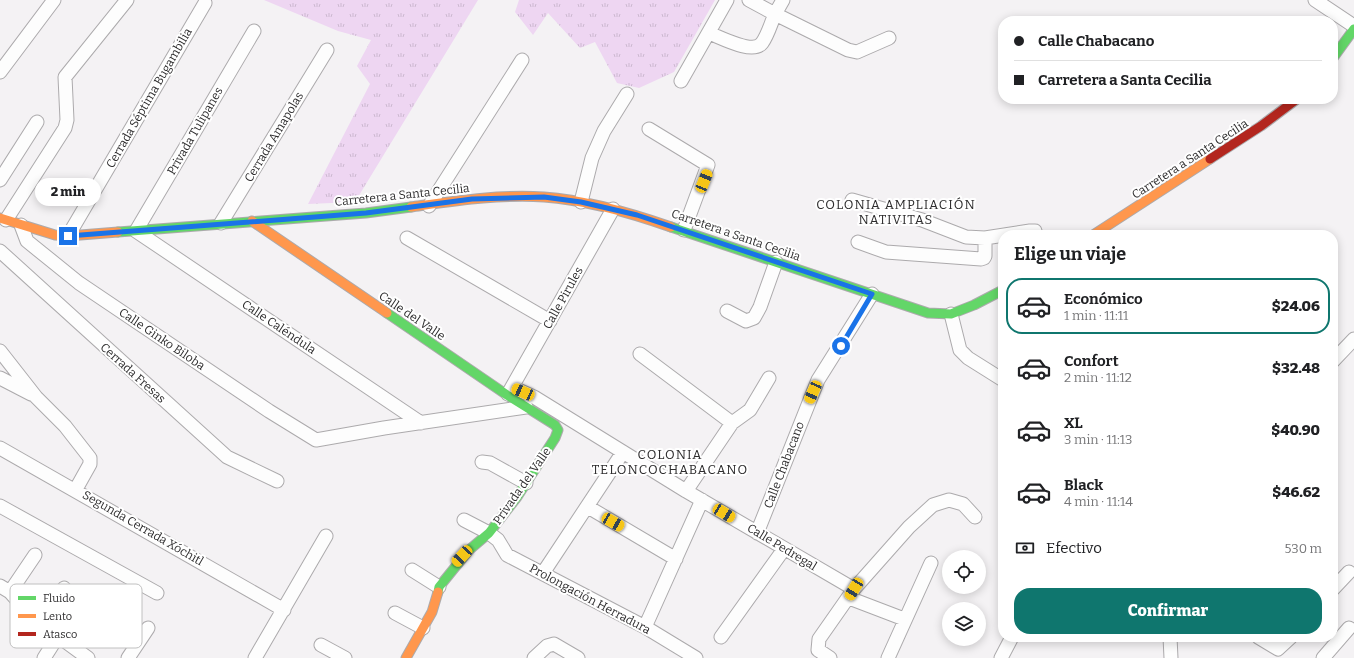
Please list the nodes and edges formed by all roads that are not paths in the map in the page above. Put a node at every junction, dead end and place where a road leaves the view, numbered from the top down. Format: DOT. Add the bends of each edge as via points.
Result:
graph roads {
  1 [pos="54,0"];
  2 [pos="127,0"];
  3 [pos="727,0"];
  4 [pos="750,0"];
  5 [pos="783,0"];
  6 [pos="1315,0"];
  7 [pos="205,3"];
  8 [pos="775,14"];
  9 [pos="1354,27"];
  10 [pos="254,31"];
  11 [pos="709,33"];
  12 [pos="889,38"];
  13 [pos="327,50"];
  14 [pos="1338,51"];
  15 [pos="522,60"];
  16 [pos="0,72"];
  17 [pos="681,81"];
  18 [pos="627,94"];
  19 [pos="1290,104"];
  20 [pos="37,122"];
  21 [pos="650,129"];
  22 [pos="0,180"];
  23 [pos="852,200"];
  24 [pos="581,202"];
  25 [pos="429,206"];
  26 [pos="613,209"];
  27 [pos="3,219"];
  28 [pos="252,221"];
  29 [pos="221,224"];
  30 [pos="22,225"];
  31 [pos="684,230"];
  32 [pos="1101,230"];
  33 [pos="136,231"];
  34 [pos="68,236"];
  35 [pos="998,236"];
  36 [pos="407,238"];
  37 [pos="985,238"];
  38 [pos="858,242"];
  39 [pos="0,250"];
  40 [pos="776,262"];
  41 [pos="998,293"];
  42 [pos="872,294"];
  43 [pos="727,311"];
  44 [pos="951,314"];
  45 [pos="550,321"];
  46 [pos="1354,338"];
  47 [pos="0,351"];
  48 [pos="640,354"];
  49 [pos="1338,356"];
  50 [pos="998,377"];
  51 [pos="0,378"];
  52 [pos="769,378"];
  53 [pos="510,391"];
  54 [pos="36,397"];
  55 [pos="526,407"];
  56 [pos="421,423"];
  57 [pos="732,423"];
  58 [pos="558,430"];
  59 [pos="0,448"];
  60 [pos="623,452"];
  61 [pos="482,462"];
  62 [pos="276,481"];
  63 [pos="526,483"];
  64 [pos="76,489"];
  65 [pos="686,491"];
  66 [pos="702,500"];
  67 [pos="0,506"];
  68 [pos="588,507"];
  69 [pos="975,517"];
  70 [pos="464,520"];
  71 [pos="489,533"];
  72 [pos="757,533"];
  73 [pos="326,536"];
  74 [pos="784,549"];
  75 [pos="35,555"];
  76 [pos="676,558"];
  77 [pos="931,563"];
  78 [pos="412,570"];
  79 [pos="1349,572"];
  80 [pos="543,573"];
  81 [pos="141,584"];
  82 [pos="1338,584"];
  83 [pos="142,585"];
  84 [pos="439,587"];
  85 [pos="5,589"];
  86 [pos="157,593"];
  87 [pos="852,594"];
  88 [pos="284,610"];
  89 [pos="395,613"];
  90 [pos="904,619"];
  91 [pos="645,627"];
  92 [pos="148,628"];
  93 [pos="424,628"];
  94 [pos="1349,628"];
  95 [pos="142,637"];
  96 [pos="721,637"];
  97 [pos="1338,641"];
  98 [pos="1009,642"];
  99 [pos="1170,642"];
  100 [pos="1266,642"];
  101 [pos="1286,642"];
  102 [pos="1337,642"];
  103 [pos="321,644"];
  104 [pos="50,648"];
  105 [pos="135,648"];
  106 [pos="71,653"];
  107 [pos="44,658"];
  108 [pos="88,658"];
  109 [pos="128,658"];
  110 [pos="255,658"];
  111 [pos="345,658"];
  112 [pos="406,658"];
  113 [pos="534,658"];
  114 [pos="578,658"];
  115 [pos="696,658"];
  116 [pos="830,658"];
  117 [pos="888,658"];
  118 [pos="1001,658"];
  119 [pos="1171,658"];
  120 [pos="1323,658"];
  1 -- 16 [label="street"];
  2 -- 27 [label="street" via="65,77 65,128"];
  3 -- 11 [label="street"];
  4 -- 8 [label="street"];
  5 -- 8 [label="street"];
  6 -- 9 [label="street"];
  7 -- 34 [label="street, Cerrada Séptima Bugambilia"];
  8 -- 11 [label="street" via="761,44 756,48 745,47"];
  8 -- 12 [label="street" via="857,52"];
  9 -- 14 [label="main road"];
  10 -- 33 [label="street, Privada Tulipanes"];
  11 -- 17 [label="street"];
  13 -- 29 [label="street, Cerrada Amapolas"];
  15 -- 25 [label="street"];
  18 -- 24 [label="street" via="604,131 592,158"];
  19 -- 32 [label="main road, Carretera a Santa Cecilia" via="1261,126"];
  20 -- 22 [label="street"];
  21 -- 31 [label="street" via="708,165"];
  23 -- 37 [label="street" via="922,220 966,236"];
  24 -- 25 [label="main road, Carretera a Santa Cecilia" via="530,197 472,199"];
  24 -- 26 [label="main road, Carretera a Santa Cecilia"];
  25 -- 28 [label="main road, Carretera a Santa Cecilia"];
  26 -- 31 [label="main road, Carretera a Santa Cecilia"];
  26 -- 45 [label="street, Calle Pirules"];
  27 -- 30 [label="main road, Carretera a Santa Cecilia"];
  28 -- 29 [label="main road, Carretera a Santa Cecilia"];
  28 -- 53 [label="main road, Calle del Valle"];
  29 -- 33 [label="main road, Carretera a Santa Cecilia"];
  30 -- 34 [label="main road, Carretera a Santa Cecilia" via="55,235"];
  30 -- 56 [label="street, Calle Ginko Biloba" via="27,241 79,283 316,440"];
  31 -- 40 [label="main road, Carretera a Santa Cecilia"];
  33 -- 34 [label="main road, Carretera a Santa Cecilia"];
  33 -- 56 [label="street, Calle Caléndula"];
  35 -- 37 [label="street"];
  36 -- 45 [label="street"];
  37 -- 38 [label="street" via="985,256 980,259 886,252"];
  39 -- 62 [label="street, Cerrada Fresas" via="227,456"];
  40 -- 42 [label="main road, Carretera a Santa Cecilia"];
  40 -- 43 [label="street" via="754,318 746,321"];
  41 -- 44 [label="main road, Carretera a Santa Cecilia"];
  42 -- 44 [label="main road, Carretera a Santa Cecilia" via="928,313"];
  42 -- 72 [label="street, Calle Chabacano" via="818,380"];
  44 -- 50 [label="street" via="960,350"];
  45 -- 53 [label="street, Calle Pirules"];
  46 -- 49 [label="street"];
  47 -- 54 [label="street"];
  48 -- 57 [label="street"];
  51 -- 54 [label="street"];
  52 -- 57 [label="street" via="750,410"];
  53 -- 55 [label="main road, Calle del Valle"];
  53 -- 60 [label="street, Calle Pedregal" via="534,397"];
  54 -- 64 [label="street" via="65,426 90,458 90,464"];
  55 -- 56 [label="street"];
  55 -- 58 [label="main road, Calle del Valle" via="555,425"];
  57 -- 65 [label="street"];
  58 -- 63 [label="main road, Privada del Valle"];
  59 -- 64 [label="street, Segunda Cerrada Xóchitl"];
  60 -- 65 [label="street, Calle Pedregal"];
  60 -- 68 [label="street"];
  61 -- 63 [label="street" via="490,463"];
  63 -- 71 [label="main road, Privada del Valle"];
  64 -- 88 [label="street, Segunda Cerrada Xóchitl"];
  65 -- 66 [label="street, Calle Pedregal"];
  66 -- 72 [label="street, Calle Pedregal"];
  66 -- 76 [label="street"];
  67 -- 81 [label="street"];
  68 -- 76 [label="street"];
  68 -- 80 [label="street"];
  69 -- 87 [label="street" via="963,504 949,500 933,505"];
  70 -- 71 [label="street, Prolongación Herradura"];
  71 -- 80 [label="street, Prolongación Herradura" via="498,540 507,554"];
  71 -- 84 [label="main road, Privada del Valle" via="469,550"];
  72 -- 74 [label="street, Calle Pedregal"];
  73 -- 88 [label="street"];
  74 -- 87 [label="street, Calle Pedregal"];
  74 -- 96 [label="street"];
  75 -- 85 [label="street"];
  76 -- 91 [label="street"];
  77 -- 90 [label="street"];
  78 -- 84 [label="street"];
  79 -- 82 [label="street"];
  80 -- 91 [label="street, Prolongación Herradura"];
  83 -- 86 [label="street"];
  84 -- 93 [label="main road, Privada del Valle" via="432,612"];
  87 -- 90 [label="street, Calle Pedregal"];
  87 -- 116 [label="street" via="819,639 818,650"];
  88 -- 110 [label="street"];
  89 -- 93 [label="street"];
  90 -- 117 [label="street"];
  91 -- 115 [label="street, Prolongación Herradura"];
  92 -- 95 [label="street"];
  93 -- 112 [label="main road, Privada del Valle"];
  94 -- 97 [label="street"];
  98 -- 118 [label="street"];
  99 -- 119 [label="street"];
  100 -- 101 [label="street" via="1278,649"];
  102 -- 120 [label="street"];
  103 -- 111 [label="street"];
  104 -- 107 [label="street"];
  105 -- 109 [label="street"];
  106 -- 108 [label="street"];
  113 -- 114 [label="street" via="547,646 554,644"];
}
